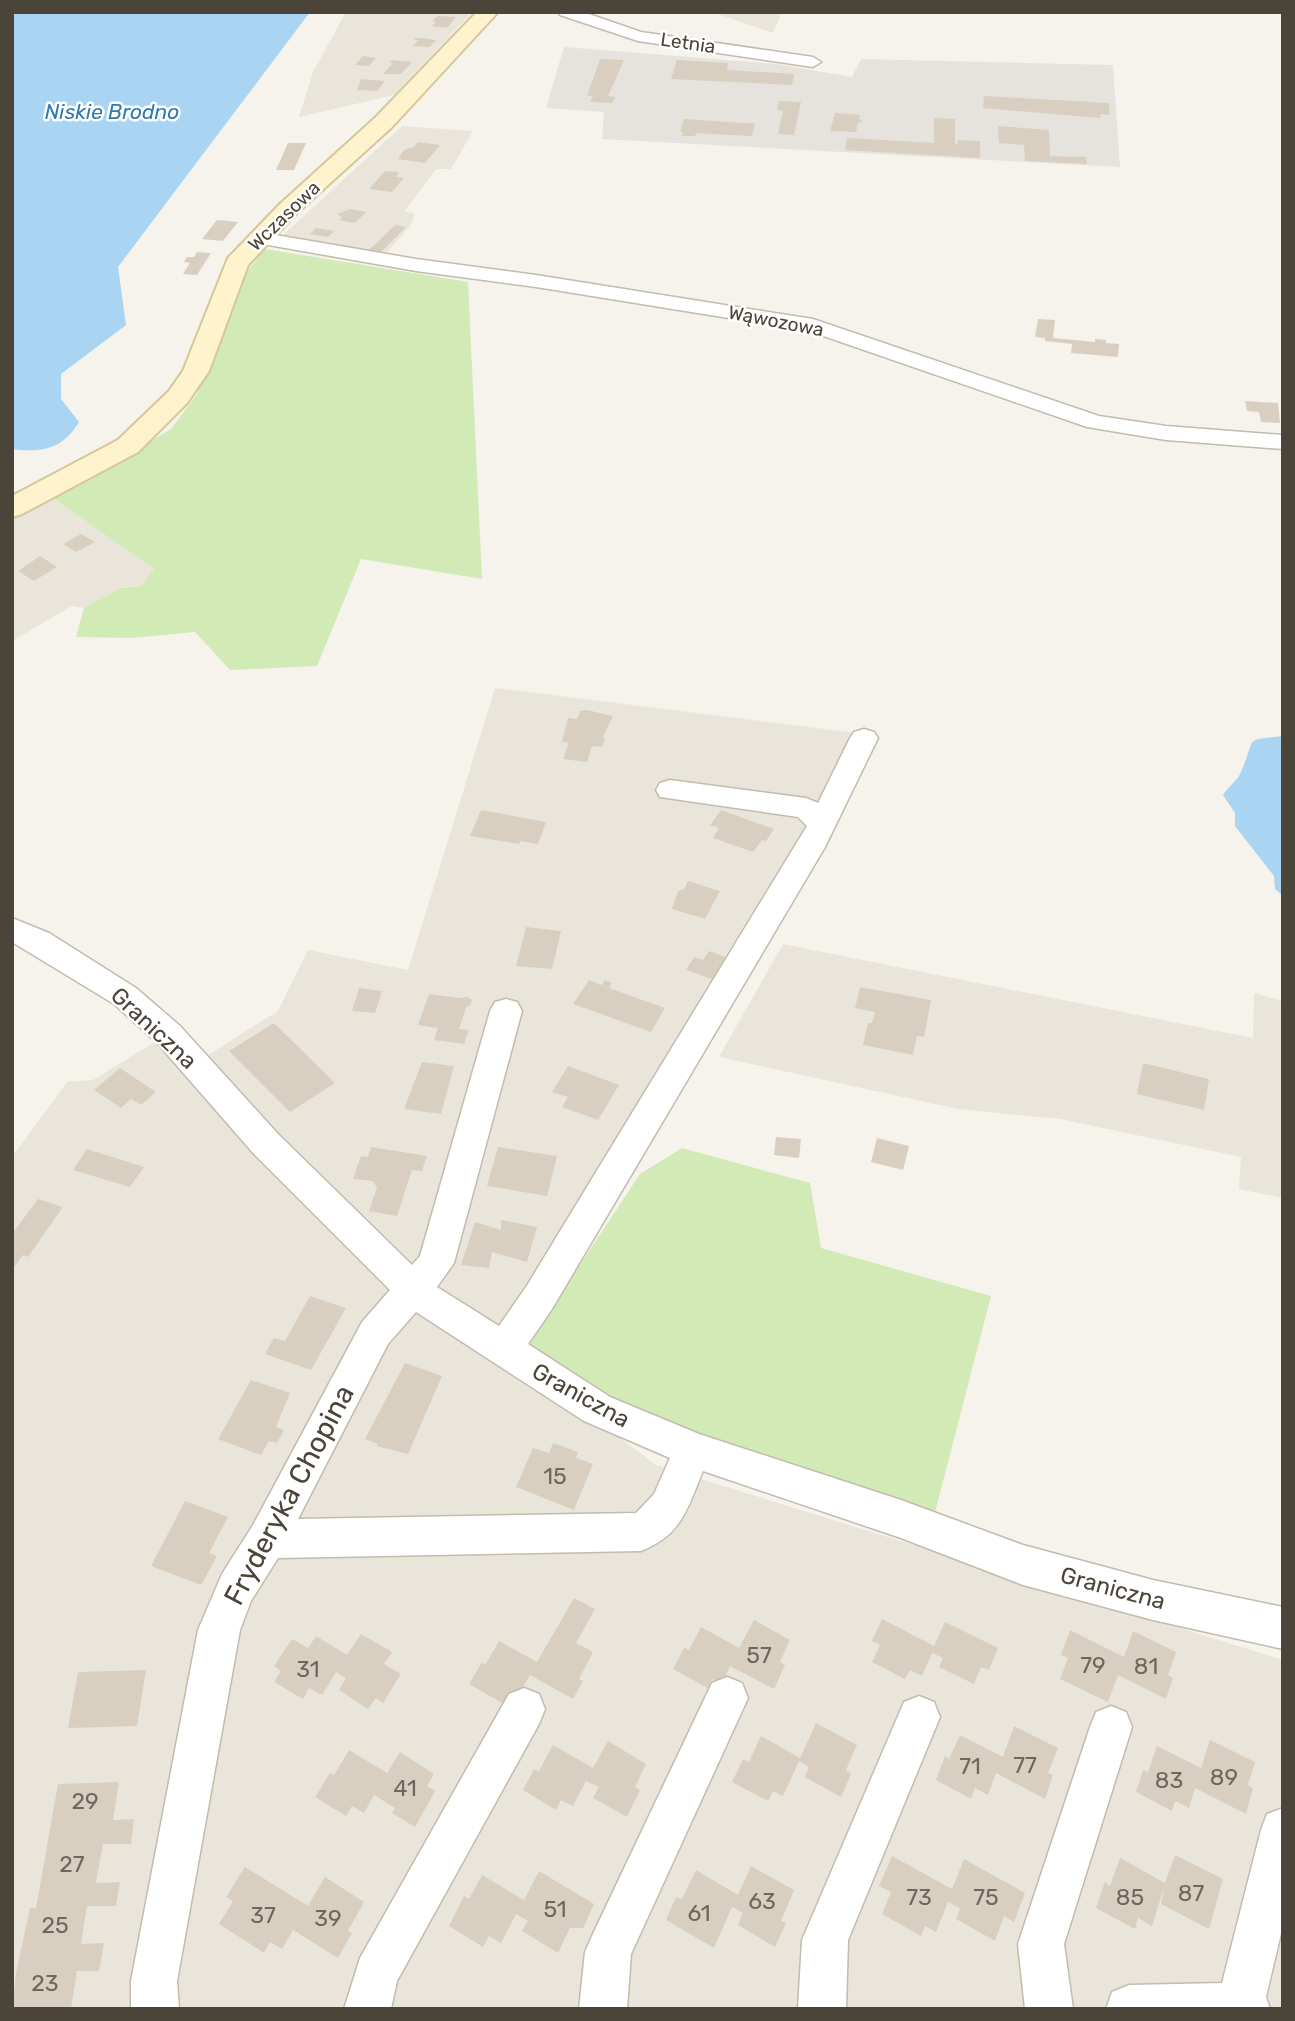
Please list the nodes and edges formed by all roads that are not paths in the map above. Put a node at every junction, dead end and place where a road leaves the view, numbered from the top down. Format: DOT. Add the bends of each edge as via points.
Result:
graph roads {
  1 [pos="488,12"];
  2 [pos="566,12"];
  3 [pos="813,62"];
  4 [pos="258,238"];
  5 [pos="1283,442"];
  6 [pos="12,508"];
  7 [pos="864,738"];
  8 [pos="670,790"];
  9 [pos="822,823"];
  10 [pos="12,929"];
  11 [pos="506,1012"];
  12 [pos="414,1291"];
  13 [pos="503,1350"];
  14 [pos="694,1450"];
  15 [pos="267,1539"];
  16 [pos="1283,1628"];
  17 [pos="727,1698"];
  18 [pos="524,1709"];
  19 [pos="919,1717"];
  20 [pos="1111,1727"];
  21 [pos="1283,1830"];
  22 [pos="1244,2007"];
  23 [pos="155,2009"];
  24 [pos="367,2009"];
  25 [pos="603,2009"];
  26 [pos="822,2009"];
  27 [pos="1049,2009"];
  28 [pos="1129,2009"];
  1 -- 4 [label="street, Wczasowa" via="384,122"];
  2 -- 3 [label="street, Letnia" via="638,36"];
  4 -- 5 [label="street, Wąwozowa" via="813,325 1095,422"];
  4 -- 6 [label="street, Wczasowa" via="237,264 196,371 178,397 128,446"];
  7 -- 9 [label="street"];
  8 -- 9 [label="street" via="806,808"];
  9 -- 13 [label="street" via="540,1298"];
  10 -- 12 [label="street, Graniczna" via="125,996 169,1035 266,1144"];
  11 -- 12 [label="street, Fryderyka Chopina" via="436,1263"];
  12 -- 13 [label="street, Graniczna"];
  12 -- 15 [label="street, Fryderyka Chopina" via="375,1333"];
  13 -- 14 [label="street, Graniczna" via="597,1409"];
  14 -- 15 [label="street" via="665,1514 654,1527 641,1532"];
  14 -- 16 [label="street, Graniczna" via="1023,1564 1153,1600"];
  15 -- 23 [label="street, Fryderyka Chopina" via="236,1588 219,1630 154,1981"];
  17 -- 25 [label="street" via="608,1952"];
  18 -- 24 [label="street" via="376,1975"];
  19 -- 26 [label="street" via="825,1940"];
  20 -- 27 [label="street" via="1041,1944"];
  21 -- 22 [label="street"];
  22 -- 28 [label="street"];
}
